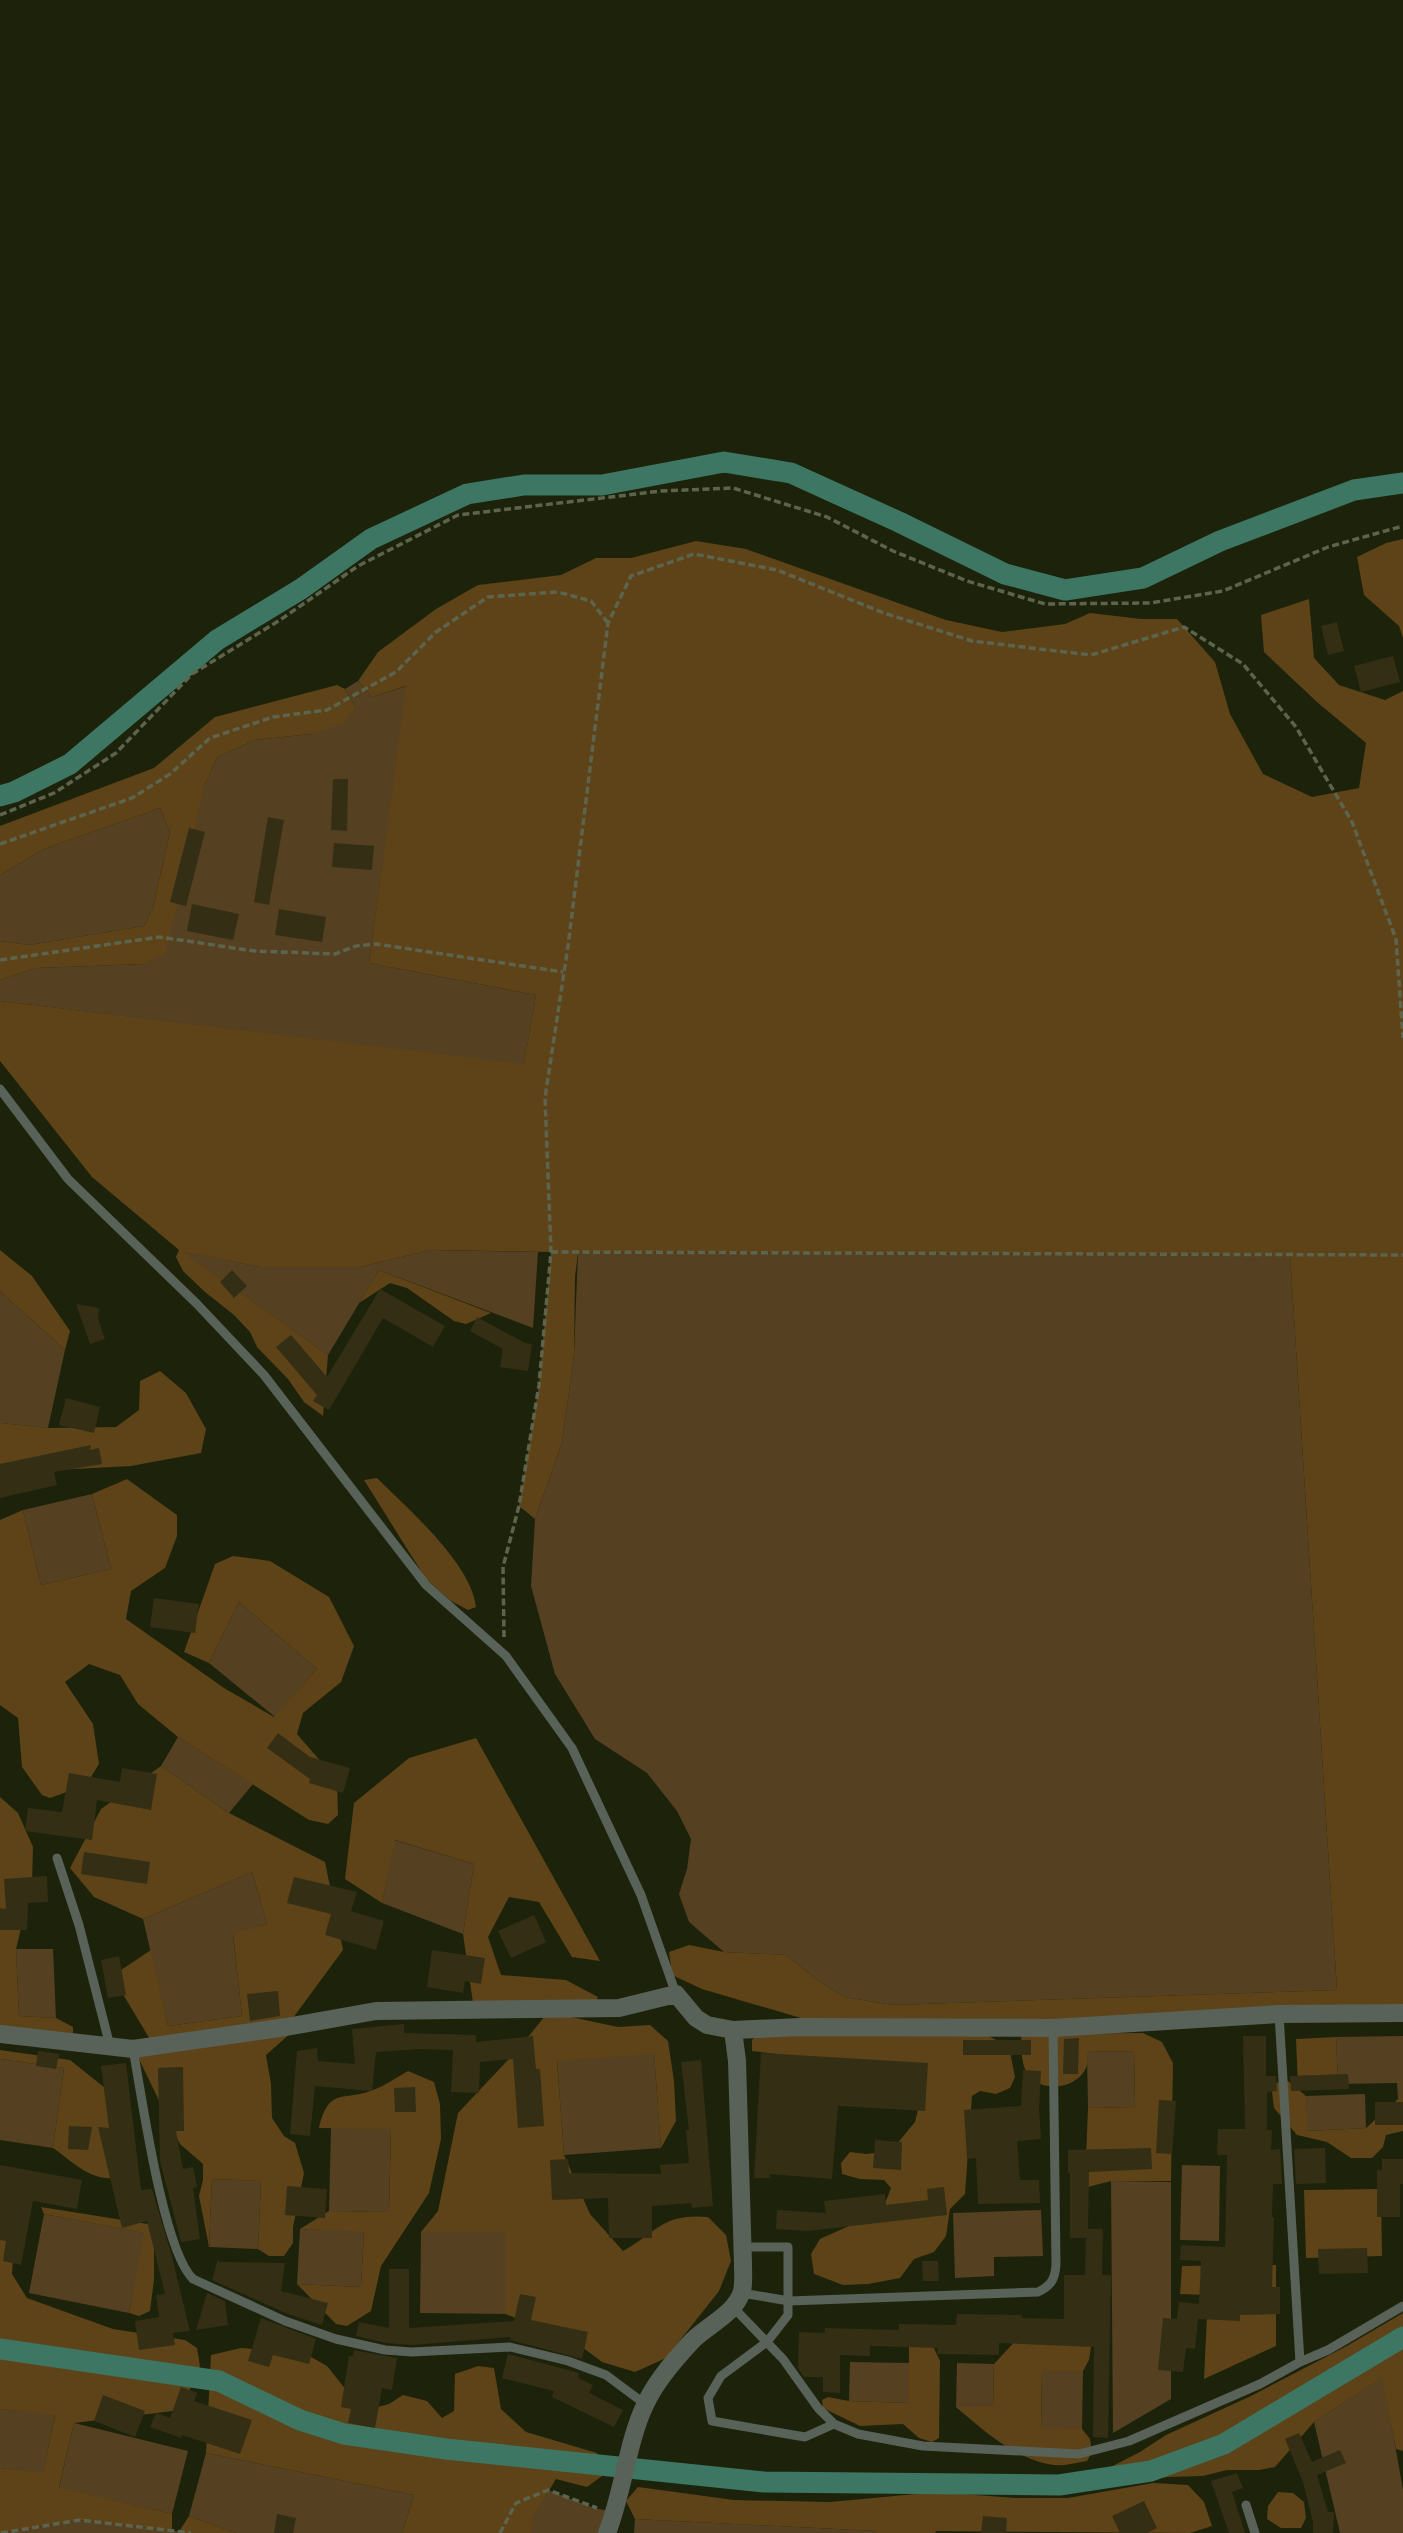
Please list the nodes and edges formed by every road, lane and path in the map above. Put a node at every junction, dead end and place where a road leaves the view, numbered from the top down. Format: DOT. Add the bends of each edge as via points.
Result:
graph roads {
  1 [pos="1403,526"];
  2 [pos="608,623"];
  3 [pos="0,815"];
  4 [pos="0,844"];
  5 [pos="0,960"];
  6 [pos="563,972"];
  7 [pos="1403,1038"];
  8 [pos="0,1089"];
  9 [pos="551,1252"];
  10 [pos="1403,1255"];
  11 [pos="506,1656"];
  12 [pos="57,1858"];
  13 [pos="676,1994"];
  14 [pos="1403,2013"];
  15 [pos="1279,2014"];
  16 [pos="1053,2028"];
  17 [pos="733,2030"];
  18 [pos="0,2034"];
  19 [pos="110,2048"];
  20 [pos="133,2049"];
  21 [pos="743,2247"];
  22 [pos="737,2299"];
  23 [pos="789,2301"];
  24 [pos="1403,2306"];
  25 [pos="767,2342"];
  26 [pos="1300,2362"];
  27 [pos="645,2404"];
  28 [pos="834,2424"];
  29 [pos="617,2504"];
  30 [pos="1246,2505"];
  31 [pos="1,2533"];
  32 [pos="191,2533"];
  33 [pos="500,2533"];
  34 [pos="607,2533"];
  35 [pos="1255,2533"];
  1 -- 3 [label="path" via="1328,547 1223,591 1150,603 1045,604 967,581 827,517 733,488 661,491 458,515 358,566 192,674 116,753 54,793"];
  2 -- 4 [label="path" via="591,601 558,592 488,597 436,632 396,672 327,710 273,717 210,738 170,774 132,798"];
  2 -- 6 [label="path"];
  2 -- 7 [label="path" via="631,576 694,554 777,570 884,613 972,641 1091,655 1184,627 1243,664 1296,727 1352,822 1396,939"];
  5 -- 6 [label="path" via="159,937 255,951 335,954 376,944"];
  6 -- 9 [label="path" via="545,1098"];
  8 -- 11 [label="lane" via="68,1179 264,1375 426,1585"];
  9 -- 10 [label="path"];
  9 -- 11 [label="path" via="539,1385 519,1506 503,1567"];
  11 -- 13 [label="lane" via="572,1748 641,1895"];
  12 -- 19 [label="lane"];
  13 -- 17 [label="street" via="707,2025"];
  13 -- 20 [label="street" via="619,2008 376,2011"];
  14 -- 15 [label="street"];
  15 -- 16 [label="street"];
  15 -- 26 [label="lane"];
  16 -- 17 [label="street"];
  16 -- 23 [label="lane" via="1056,2265 1048,2287 1038,2292"];
  17 -- 21 [label="street"];
  18 -- 19 [label="street"];
  19 -- 20 [label="street"];
  20 -- 27 [label="lane" via="163,2205 180,2260 193,2279 285,2320 372,2347 412,2352 510,2347 568,2361 606,2375"];
  21 -- 22 [label="street"];
  21 -- 23 [label="lane" via="788,2247"];
  22 -- 23 [label="lane"];
  22 -- 25 [label="lane"];
  22 -- 27 [label="street" via="695,2339"];
  23 -- 25 [label="lane" via="788,2315"];
  24 -- 26 [label="lane"];
  25 -- 28 [label="lane"];
  25 -- 28 [label="lane" via="721,2376 708,2399 712,2421 806,2437"];
  26 -- 28 [label="lane" via="1182,2419 1129,2441 1079,2454 923,2446 858,2434"];
  27 -- 29 [label="street"];
  29 -- 33 [label="path" via="594,2508 548,2490 516,2503"];
  29 -- 34 [label="street"];
  30 -- 35 [label="lane"];
  31 -- 32 [label="path" via="80,2520"];
}
